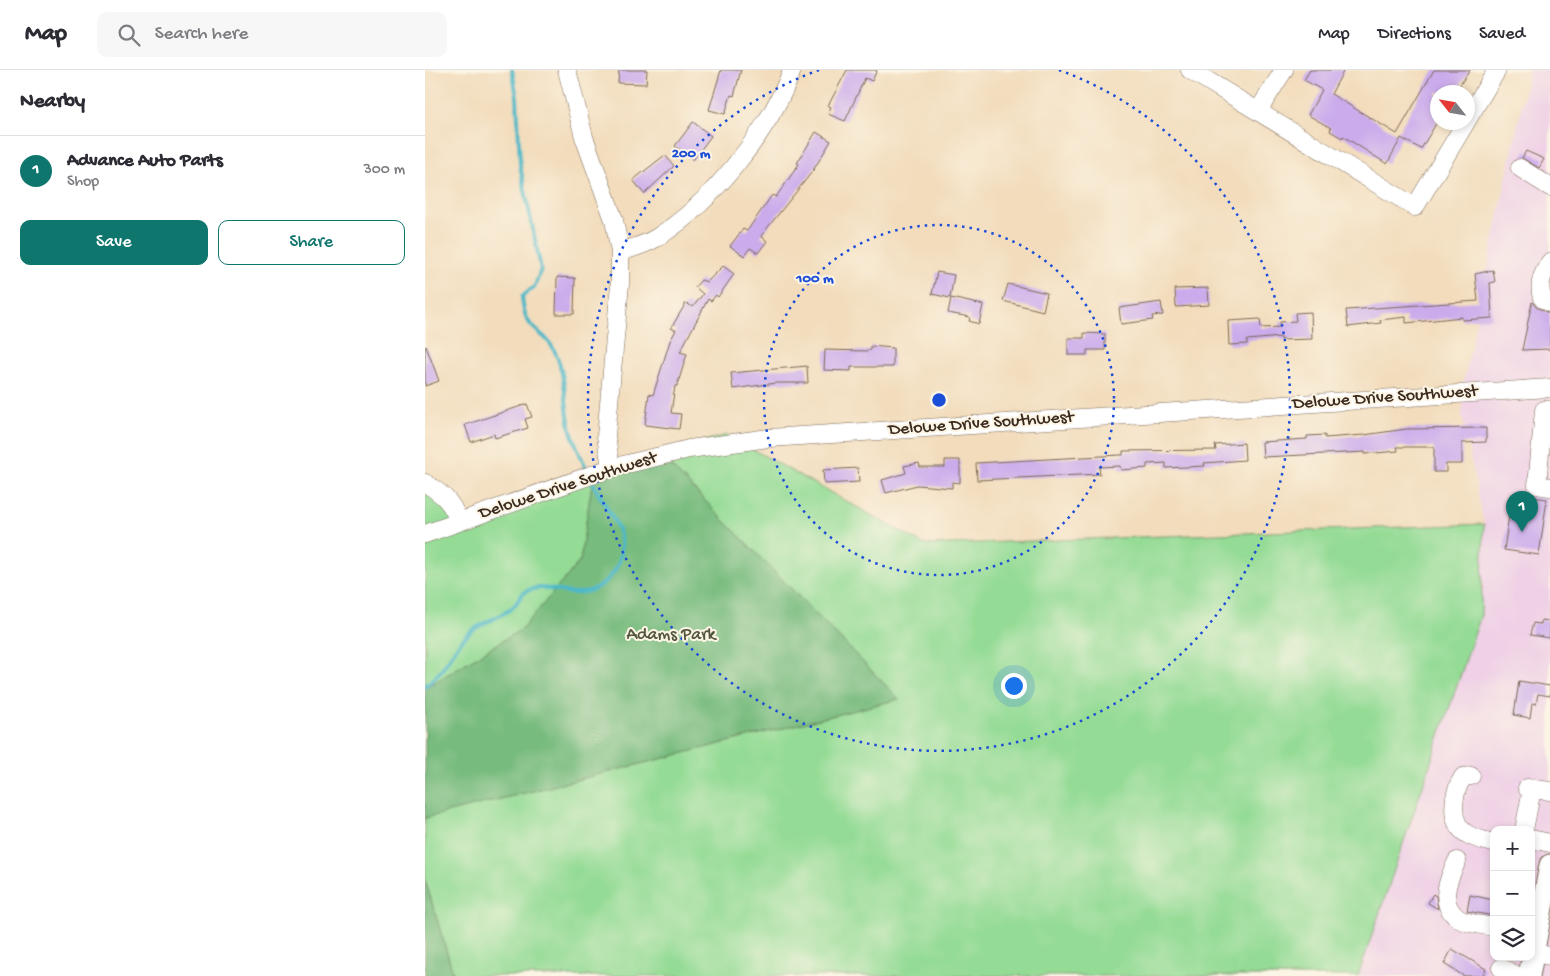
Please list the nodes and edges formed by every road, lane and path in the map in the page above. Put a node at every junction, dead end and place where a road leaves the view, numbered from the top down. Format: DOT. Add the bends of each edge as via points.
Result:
graph roads {
  1 [pos="567,70"];
  2 [pos="792,70"];
  3 [pos="1190,70"];
  4 [pos="1283,70"];
  5 [pos="1497,70"];
  6 [pos="1475,107"];
  7 [pos="1258,112"];
  8 [pos="1462,130"];
  9 [pos="1520,168"];
  10 [pos="1550,187"];
  11 [pos="620,252"];
  12 [pos="1550,262"];
  13 [pos="1550,303"];
  14 [pos="1550,388"];
  15 [pos="1550,410"];
  16 [pos="611,468"];
  17 [pos="425,483"];
  18 [pos="1550,487"];
  19 [pos="459,522"];
  20 [pos="425,534"];
  21 [pos="1471,776"];
  22 [pos="1550,791"];
  23 [pos="1525,826"];
  24 [pos="1535,840"];
  25 [pos="1490,842"];
  26 [pos="1550,843"];
  27 [pos="1457,861"];
  28 [pos="1550,865"];
  29 [pos="1542,903"];
  30 [pos="1490,926"];
  31 [pos="1538,945"];
  32 [pos="1501,968"];
  33 [pos="1518,976"];
  34 [pos="1529,976"];
  1 -- 11 [label="street" via="584,137 614,220"];
  2 -- 11 [label="street" via="784,93 745,152 704,200 657,238"];
  3 -- 7 [label="street"];
  4 -- 7 [label="street"];
  5 -- 6 [label="street"];
  7 -- 8 [label="street" via="1415,207"];
  9 -- 10 [label="street"];
  11 -- 16 [label="street" via="621,284 606,436"];
  12 -- 13 [label="street" via="1539,286 1542,298"];
  14 -- 16 [label="street, Delowe Drive Southwest" via="769,438 689,449"];
  15 -- 18 [label="street" via="1543,410 1537,486"];
  16 -- 19 [label="street, Delowe Drive Southwest"];
  17 -- 19 [label="street" via="444,494 453,505"];
  19 -- 20 [label="street, Delowe Drive Southwest"];
  21 -- 25 [label="street" via="1463,777 1456,792 1457,824 1465,834"];
  22 -- 23 [label="street" via="1530,788"];
  24 -- 26 [label="street"];
  27 -- 30 [label="street" via="1446,888 1449,907 1460,920"];
  28 -- 29 [label="main road"];
  29 -- 31 [label="main road"];
  31 -- 34 [label="main road"];
  32 -- 33 [label="street"];
}
